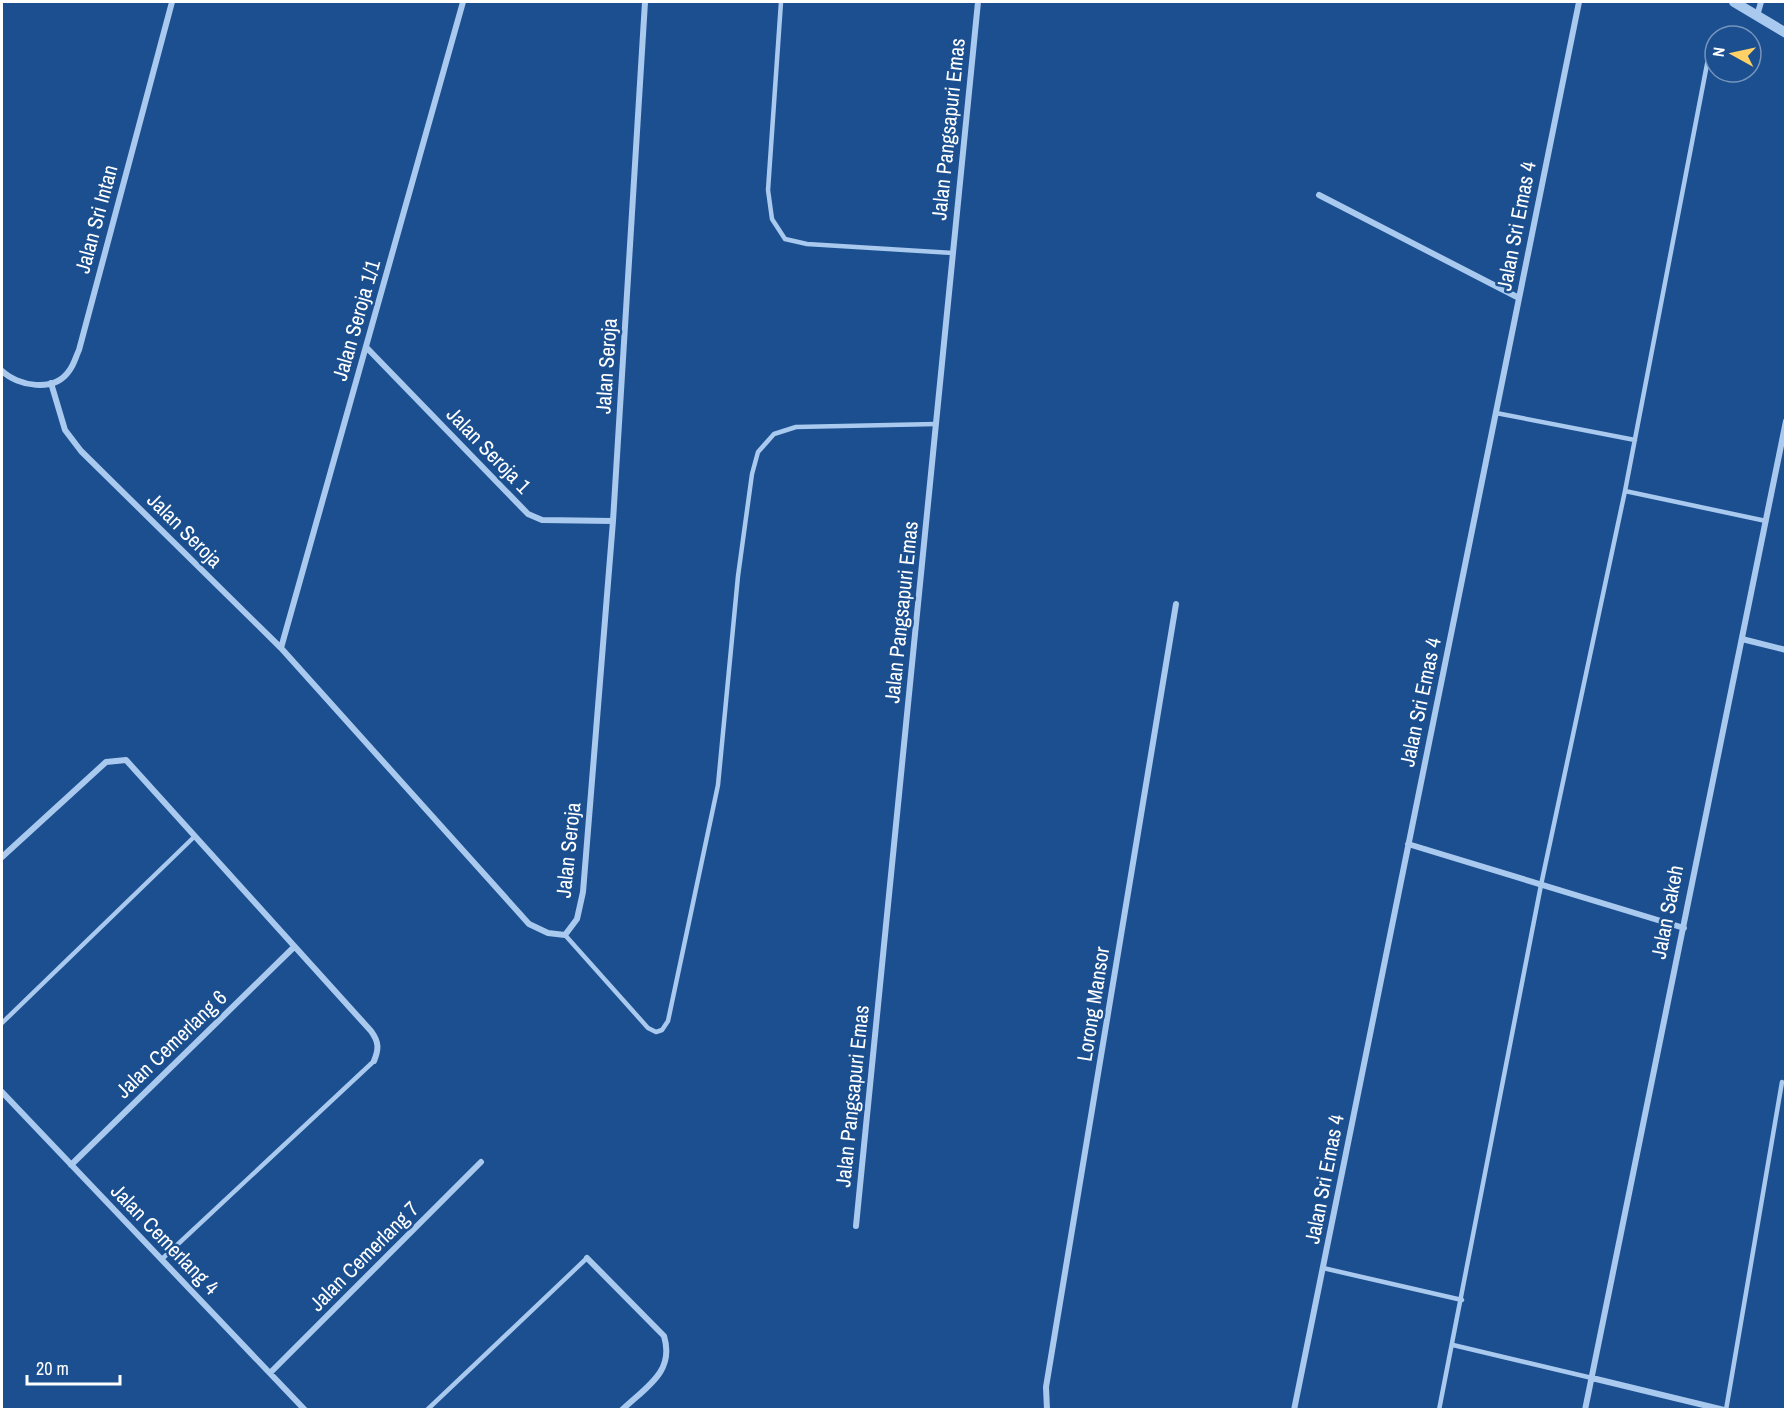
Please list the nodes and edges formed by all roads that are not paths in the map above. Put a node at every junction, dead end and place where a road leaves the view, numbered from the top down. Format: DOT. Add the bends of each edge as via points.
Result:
graph roads {
  1 [pos="172,2"];
  2 [pos="463,2"];
  3 [pos="645,2"];
  4 [pos="781,2"];
  5 [pos="978,2"];
  6 [pos="1579,2"];
  7 [pos="1734,2"];
  8 [pos="1761,2"];
  9 [pos="1757,16"];
  10 [pos="1785,33"];
  11 [pos="1703,84"];
  12 [pos="1319,195"];
  13 [pos="953,253"];
  14 [pos="1519,298"];
  15 [pos="366,347"];
  16 [pos="2,371"];
  17 [pos="51,383"];
  18 [pos="1496,413"];
  19 [pos="1785,421"];
  20 [pos="936,424"];
  21 [pos="1635,440"];
  22 [pos="1625,491"];
  23 [pos="613,520"];
  24 [pos="1766,520"];
  25 [pos="1176,604"];
  26 [pos="1742,639"];
  27 [pos="281,648"];
  28 [pos="1785,651"];
  29 [pos="194,837"];
  30 [pos="1408,844"];
  31 [pos="2,857"];
  32 [pos="1541,885"];
  33 [pos="1684,928"];
  34 [pos="565,935"];
  35 [pos="294,946"];
  36 [pos="2,1023"];
  37 [pos="374,1061"];
  38 [pos="1782,1082"];
  39 [pos="2,1092"];
  40 [pos="481,1162"];
  41 [pos="71,1165"];
  42 [pos="856,1226"];
  43 [pos="587,1258"];
  44 [pos="162,1259"];
  45 [pos="1323,1268"];
  46 [pos="1462,1299"];
  47 [pos="1453,1345"];
  48 [pos="270,1373"];
  49 [pos="1592,1378"];
  50 [pos="1703,1407"];
  51 [pos="302,1408"];
  52 [pos="427,1410"];
  53 [pos="622,1410"];
  54 [pos="1047,1410"];
  55 [pos="1294,1410"];
  56 [pos="1439,1410"];
  57 [pos="1585,1410"];
  58 [pos="1725,1410"];
  1 -- 17 [label="street, Jalan Sri Intan" via="79,350 69,373"];
  2 -- 15 [label="street, Jalan Seroja 1/1"];
  3 -- 23 [label="street, Jalan Seroja"];
  4 -- 13 [label="lane" via="768,189 772,219 785,238 807,244"];
  5 -- 13 [label="street, Jalan Pangsapuri Emas"];
  6 -- 14 [label="street, Jalan Sri Emas 4"];
  7 -- 9 [label="street"];
  8 -- 9 [label="street"];
  9 -- 10 [label="street"];
  11 -- 21 [label="lane"];
  12 -- 14 [label="street"];
  13 -- 20 [label="street, Jalan Pangsapuri Emas"];
  14 -- 18 [label="street, Jalan Sri Emas 4"];
  15 -- 23 [label="street, Jalan Seroja 1" via="528,514 542,519"];
  15 -- 27 [label="street, Jalan Seroja 1/1"];
  16 -- 17 [label="street" via="28,385"];
  17 -- 27 [label="street, Jalan Seroja" via="65,430 81,451"];
  18 -- 21 [label="lane"];
  18 -- 30 [label="street, Jalan Sri Emas 4"];
  19 -- 24 [label="street, Jalan Sakeh"];
  20 -- 34 [label="lane" via="796,427 774,434 758,452 738,576 718,785 670,1010 662,1030 648,1028"];
  20 -- 42 [label="street, Jalan Pangsapuri Emas"];
  21 -- 22 [label="lane"];
  22 -- 24 [label="lane"];
  22 -- 32 [label="lane"];
  23 -- 34 [label="street, Jalan Seroja" via="583,892 577,919"];
  24 -- 26 [label="street, Jalan Sakeh"];
  25 -- 54 [label="street, Lorong Mansor" via="1046,1387"];
  26 -- 28 [label="street"];
  26 -- 33 [label="street, Jalan Sakeh"];
  27 -- 34 [label="street, Jalan Seroja" via="529,924 548,933"];
  29 -- 31 [label="street" via="126,760 113,760 106,762"];
  29 -- 35 [label="street"];
  29 -- 36 [label="lane"];
  30 -- 32 [label="street"];
  30 -- 45 [label="street, Jalan Sri Emas 4"];
  32 -- 33 [label="street"];
  32 -- 46 [label="lane"];
  33 -- 49 [label="street, Jalan Sakeh"];
  35 -- 37 [label="street" via="377,1040 379,1050"];
  35 -- 41 [label="street, Jalan Cemerlang 6"];
  37 -- 44 [label="lane"];
  38 -- 58 [label="lane"];
  39 -- 41 [label="street, Jalan Cemerlang 4"];
  40 -- 48 [label="street, Jalan Cemerlang 7"];
  41 -- 44 [label="street, Jalan Cemerlang 4"];
  43 -- 52 [label="lane"];
  43 -- 53 [label="street" via="664,1336 668,1347 663,1371"];
  44 -- 48 [label="street, Jalan Cemerlang 4"];
  45 -- 46 [label="lane"];
  45 -- 55 [label="street, Jalan Sri Emas 4"];
  46 -- 47 [label="lane"];
  47 -- 49 [label="lane"];
  47 -- 56 [label="lane"];
  48 -- 51 [label="street, Jalan Cemerlang 4"];
  49 -- 50 [label="street"];
  49 -- 57 [label="street, Jalan Sakeh"];
  50 -- 58 [label="street"];
}
